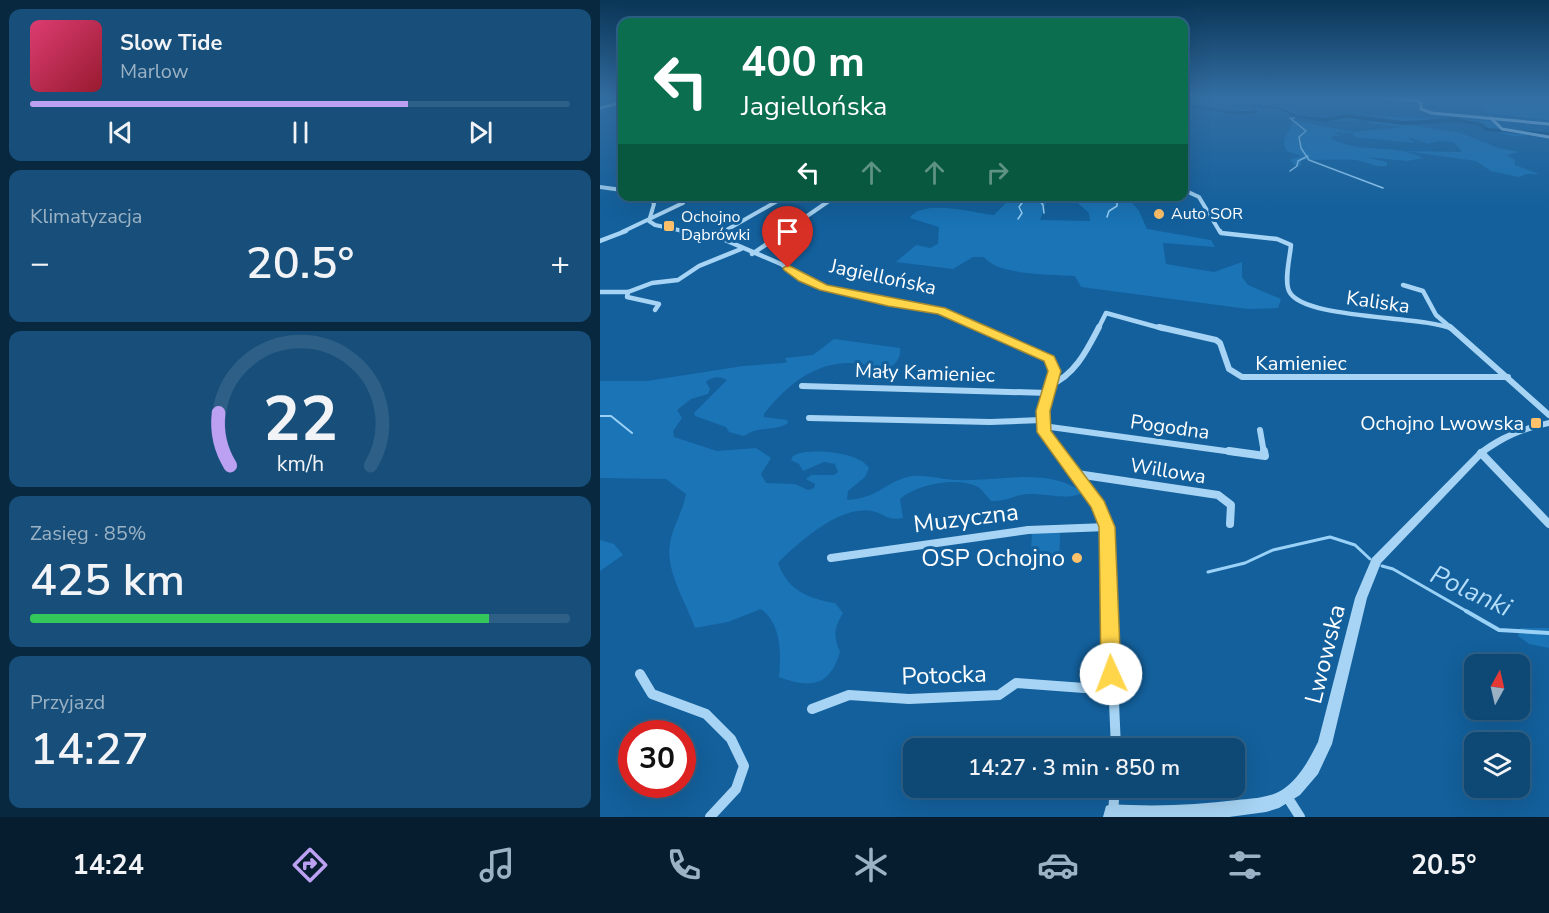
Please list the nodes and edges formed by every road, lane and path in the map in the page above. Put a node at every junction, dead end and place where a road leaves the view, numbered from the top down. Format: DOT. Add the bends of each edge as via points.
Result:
graph roads {
  1 [pos="600,187"];
  2 [pos="618,189"];
  3 [pos="1188,192"];
  4 [pos="652,201"];
  5 [pos="682,201"];
  6 [pos="778,201"];
  7 [pos="829,201"];
  8 [pos="649,221"];
  9 [pos="712,237"];
  10 [pos="600,241"];
  11 [pos="741,249"];
  12 [pos="752,254"];
  13 [pos="1403,285"];
  14 [pos="600,292"];
  15 [pos="628,292"];
  16 [pos="655,310"];
  17 [pos="1450,327"];
  18 [pos="1508,377"];
  19 [pos="1050,385"];
  20 [pos="802,386"];
  21 [pos="1047,393"];
  22 [pos="1549,415"];
  23 [pos="809,418"];
  24 [pos="1043,423"];
  25 [pos="1549,423"];
  26 [pos="1260,430"];
  27 [pos="1481,453"];
  28 [pos="1077,474"];
  29 [pos="1230,524"];
  30 [pos="1549,524"];
  31 [pos="1107,527"];
  32 [pos="831,558"];
  33 [pos="640,674"];
  34 [pos="1112,684"];
  35 [pos="812,709"];
  36 [pos="1115,738"];
  37 [pos="1286,795"];
  38 [pos="1114,798"];
  39 [pos="1112,815"];
  40 [pos="710,817"];
  41 [pos="1300,817"];
  1 -- 2 [label="street"];
  3 -- 17 [label="street, Kaliska" via="1199,197 1221,232 1280,240 1291,247 1288,289 1306,303 1333,311"];
  4 -- 8 [label="street"];
  5 -- 8 [label="street"];
  6 -- 9 [label="street"];
  7 -- 12 [label="street"];
  8 -- 9 [label="street, Jagiellońska"];
  8 -- 10 [label="street"];
  9 -- 11 [label="street, Jagiellońska"];
  11 -- 12 [label="street, Jagiellońska"];
  11 -- 15 [label="street" via="699,266 678,280 652,283"];
  12 -- 19 [label="street, Jagiellońska" via="781,264 824,288 941,311 1042,354 1054,366"];
  13 -- 17 [label="street" via="1423,291 1436,315"];
  14 -- 15 [label="street"];
  15 -- 16 [label="street" via="627,297 659,304"];
  17 -- 18 [label="street"];
  18 -- 19 [label="street, Kamieniec" via="1242,377 1229,369 1216,340 1114,313 1106,314 1075,366 1058,383"];
  18 -- 22 [label="street"];
  19 -- 21 [label="street, Jagiellońska"];
  20 -- 21 [label="street, Mały Kamieniec"];
  21 -- 24 [label="street, Jagiellońska"];
  23 -- 24 [label="street"];
  24 -- 26 [label="street, Pogodna" via="1265,456"];
  24 -- 28 [label="street" via="1056,450"];
  25 -- 27 [label="street, Lwowska" via="1502,436"];
  27 -- 30 [label="street"];
  27 -- 37 [label="street, Lwowska" via="1376,561 1361,598 1324,744 1306,778"];
  28 -- 29 [label="street, Willowa" via="1218,495 1232,505"];
  28 -- 31 [label="street" via="1099,505"];
  31 -- 32 [label="street, Muzyczna" via="1028,530"];
  31 -- 34 [label="street"];
  33 -- 40 [label="street" via="652,694 706,714 731,739 744,766 736,789"];
  34 -- 35 [label="street, Potocka" via="1084,688 1016,682 999,694 909,699 849,695"];
  34 -- 36 [label="street"];
  37 -- 39 [label="street, Lwowska" via="1257,805"];
  37 -- 41 [label="street"];
  38 -- 39 [label="street"];
}
